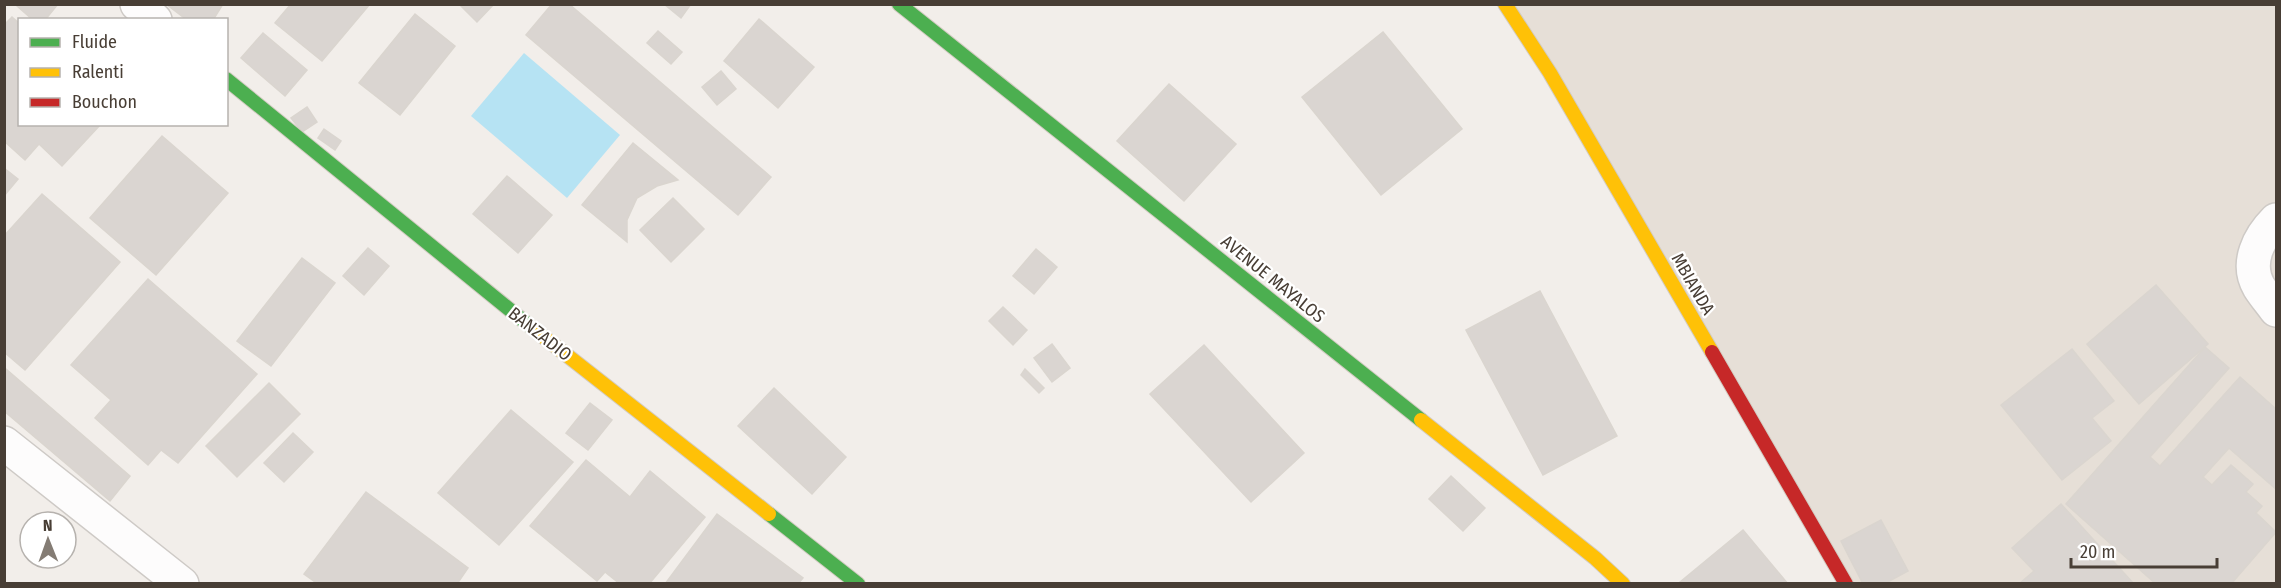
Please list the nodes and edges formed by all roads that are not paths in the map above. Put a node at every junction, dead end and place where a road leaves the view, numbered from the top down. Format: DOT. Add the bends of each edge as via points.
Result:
graph roads {
  1 [pos="137,4"];
  2 [pos="899,4"];
  3 [pos="1505,4"];
  4 [pos="153,18"];
  5 [pos="228,81"];
  6 [pos="2277,220"];
  7 [pos="2277,310"];
  8 [pos="4,443"];
  9 [pos="182,584"];
  10 [pos="858,584"];
  11 [pos="1623,584"];
  12 [pos="1846,584"];
  1 -- 4 [label="street"];
  2 -- 11 [label="street, AVENUE MAYALOS"];
  3 -- 12 [label="street, MBIANDA" via="1550,73"];
  5 -- 10 [label="street, BANZADIO" via="467,277"];
  6 -- 7 [label="street" via="2255,250 2253,265 2258,286"];
  8 -- 9 [label="street"];
}
